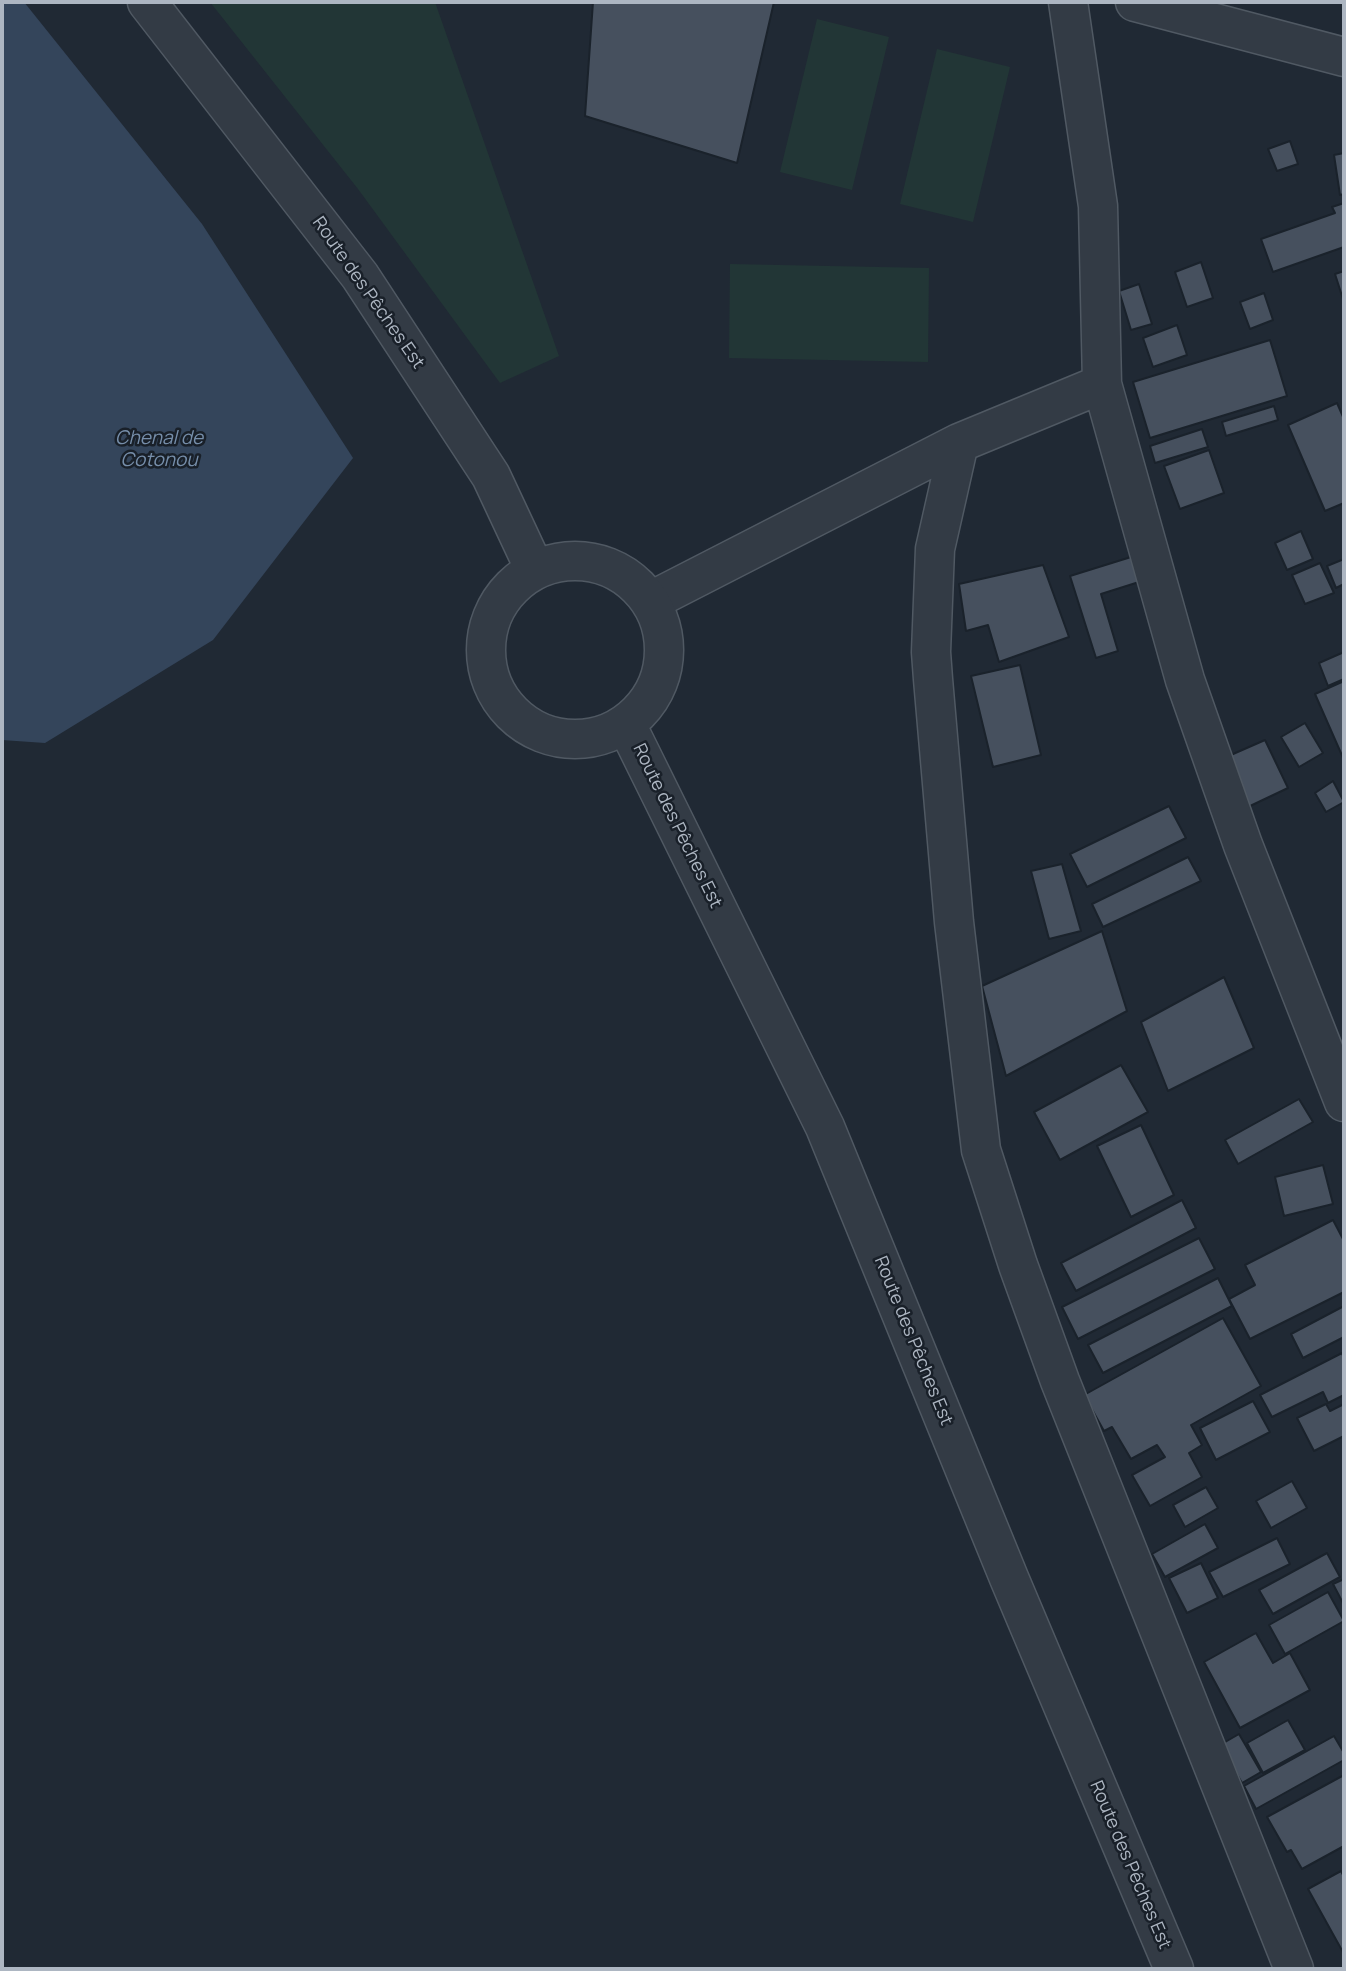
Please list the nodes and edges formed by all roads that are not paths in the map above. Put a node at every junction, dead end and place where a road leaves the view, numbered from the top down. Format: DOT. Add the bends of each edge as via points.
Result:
graph roads {
  1 [pos="147,2"];
  2 [pos="1068,2"];
  3 [pos="1135,2"];
  4 [pos="1344,57"];
  5 [pos="1102,384"];
  6 [pos="959,443"];
  7 [pos="534,570"];
  8 [pos="651,601"];
  9 [pos="626,724"];
  10 [pos="1344,1101"];
  11 [pos="1174,1969"];
  12 [pos="1294,1969"];
  1 -- 7 [label="street, Route des Pêches Est" via="360,276 491,476"];
  2 -- 5 [label="street" via="1098,206"];
  3 -- 4 [label="street"];
  5 -- 6 [label="street"];
  5 -- 10 [label="street" via="1185,680 1243,845"];
  6 -- 8 [label="street"];
  6 -- 12 [label="street" via="935,549 931,652 954,922 981,1150 1060,1381"];
  7 -- 8 [label="street, Route des Pêches Est" via="559,562 585,561 633,581"];
  7 -- 9 [label="street, Route des Pêches Est" via="511,587 494,611 486,639 488,669 498,696 517,718 542,733 571,740 600,737"];
  8 -- 9 [label="street, Route des Pêches Est" via="662,626 665,654 660,681 647,705"];
  9 -- 11 [label="street, Route des Pêches Est" via="825,1127"];
}
